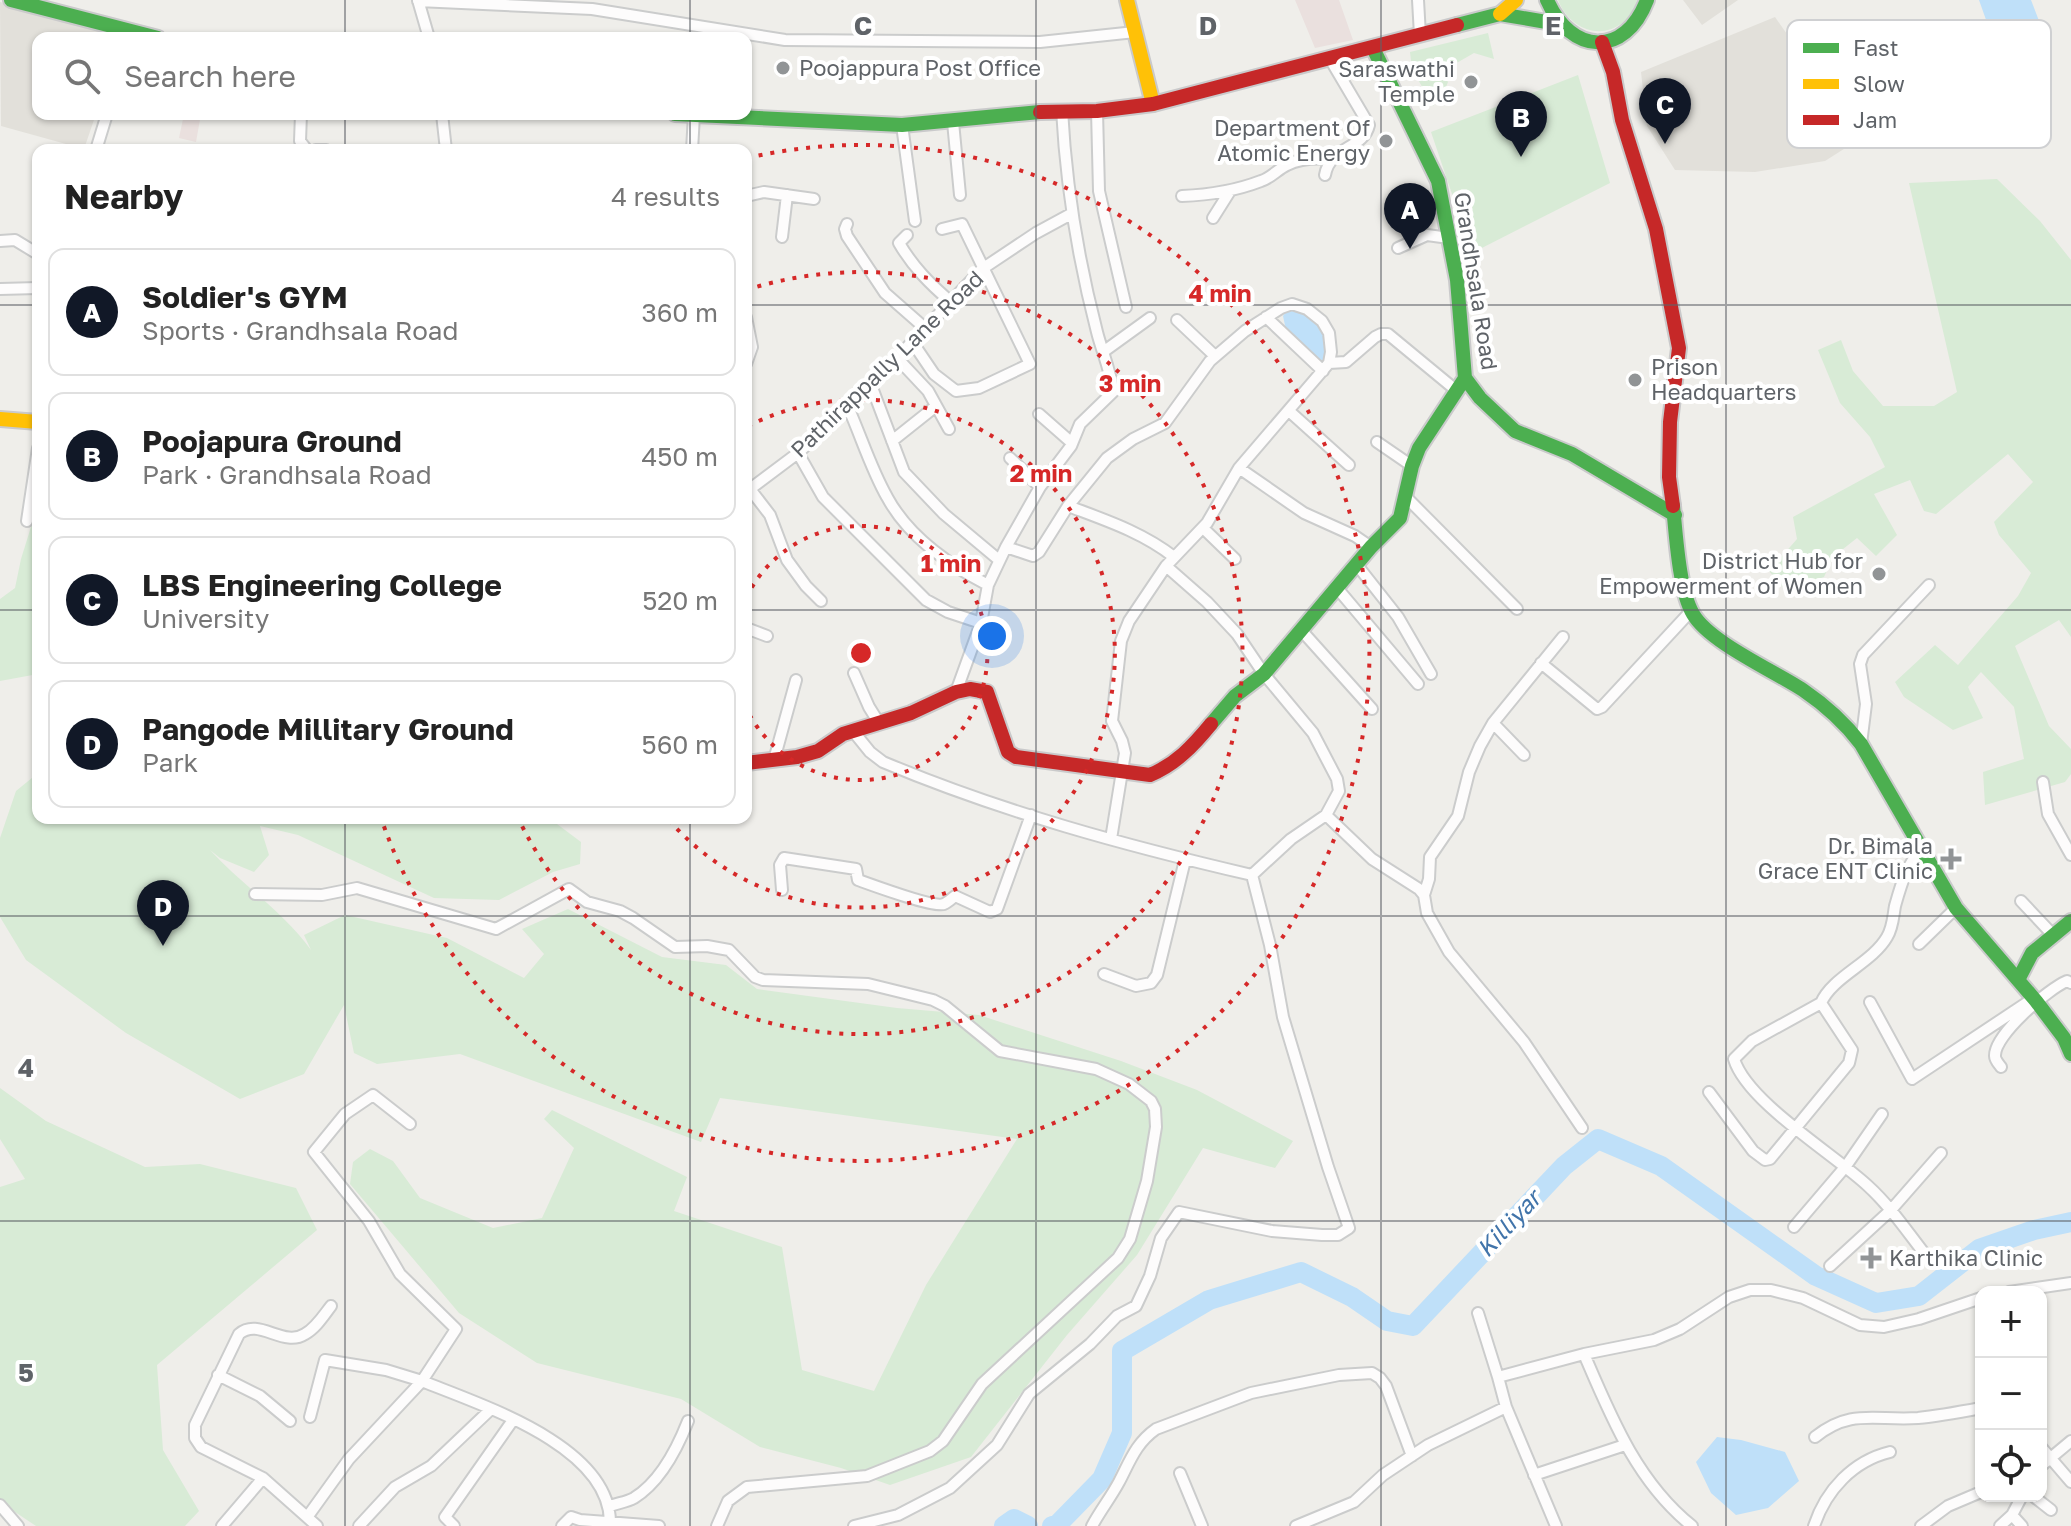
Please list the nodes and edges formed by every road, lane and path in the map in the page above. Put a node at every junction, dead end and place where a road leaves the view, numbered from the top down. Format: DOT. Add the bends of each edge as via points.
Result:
graph roads {
  1 [pos="11,0"];
  2 [pos="1127,0"];
  3 [pos="1418,0"];
  4 [pos="1516,0"];
  5 [pos="1547,0"];
  6 [pos="1647,0"];
  7 [pos="418,1"];
  8 [pos="48,4"];
  9 [pos="593,4"];
  10 [pos="1500,14"];
  11 [pos="1558,24"];
  12 [pos="123,32"];
  13 [pos="427,32"];
  14 [pos="742,32"];
  15 [pos="1135,32"];
  16 [pos="752,34"];
  17 [pos="1420,35"];
  18 [pos="1602,42"];
  19 [pos="1373,48"];
  20 [pos="1330,59"];
  21 [pos="1153,104"];
  22 [pos="1062,110"];
  23 [pos="1097,111"];
  24 [pos="752,118"];
  25 [pos="105,120"];
  26 [pos="301,120"];
  27 [pos="443,120"];
  28 [pos="694,120"];
  29 [pos="953,122"];
  30 [pos="902,125"];
  31 [pos="98,144"];
  32 [pos="302,144"];
  33 [pos="445,144"];
  34 [pos="692,144"];
  35 [pos="1330,159"];
  36 [pos="1325,175"];
  37 [pos="1230,191"];
  38 [pos="752,195"];
  39 [pos="787,195"];
  40 [pos="960,195"];
  41 [pos="1182,196"];
  42 [pos="814,199"];
  43 [pos="1071,214"];
  44 [pos="1213,218"];
  45 [pos="915,221"];
  46 [pos="847,224"];
  47 [pos="942,229"];
  48 [pos="907,235"];
  49 [pos="782,237"];
  50 [pos="1449,238"];
  51 [pos="0,241"];
  52 [pos="1398,248"];
  53 [pos="32,250"];
  54 [pos="982,269"];
  55 [pos="32,288"];
  56 [pos="0,289"];
  57 [pos="951,302"];
  58 [pos="1126,307"];
  59 [pos="1266,317"];
  60 [pos="1150,318"];
  61 [pos="1177,320"];
  62 [pos="926,329"];
  63 [pos="913,343"];
  64 [pos="1103,352"];
  65 [pos="1215,356"];
  66 [pos="897,358"];
  67 [pos="1326,367"];
  68 [pos="1465,378"];
  69 [pos="871,385"];
  70 [pos="1457,391"];
  71 [pos="936,406"];
  72 [pos="848,407"];
  73 [pos="1289,411"];
  74 [pos="1039,414"];
  75 [pos="0,419"];
  76 [pos="32,422"];
  77 [pos="949,429"];
  78 [pos="892,441"];
  79 [pos="1377,442"];
  80 [pos="1072,443"];
  81 [pos="798,453"];
  82 [pos="1010,458"];
  83 [pos="1349,465"];
  84 [pos="1412,466"];
  85 [pos="1239,468"];
  86 [pos="752,487"];
  87 [pos="1040,487"];
  88 [pos="32,488"];
  89 [pos="752,495"];
  90 [pos="1405,496"];
  91 [pos="1068,506"];
  92 [pos="1675,515"];
  93 [pos="27,521"];
  94 [pos="1203,528"];
  95 [pos="1006,547"];
  96 [pos="1371,547"];
  97 [pos="1235,559"];
  98 [pos="999,560"];
  99 [pos="1170,561"];
  100 [pos="1357,565"];
  101 [pos="988,585"];
  102 [pos="1929,585"];
  103 [pos="1337,588"];
  104 [pos="821,601"];
  105 [pos="1517,609"];
  106 [pos="1691,611"];
  107 [pos="981,623"];
  108 [pos="752,630"];
  109 [pos="1302,631"];
  110 [pos="767,636"];
  111 [pos="1563,637"];
  112 [pos="1541,663"];
  113 [pos="854,673"];
  114 [pos="1264,674"];
  115 [pos="1431,674"];
  116 [pos="796,680"];
  117 [pos="1418,684"];
  118 [pos="956,692"];
  119 [pos="1372,709"];
  120 [pos="879,723"];
  121 [pos="1493,723"];
  122 [pos="853,731"];
  123 [pos="1861,744"];
  124 [pos="1524,755"];
  125 [pos="774,760"];
  126 [pos="752,762"];
  127 [pos="1122,770"];
  128 [pos="2043,782"];
  129 [pos="1031,815"];
  130 [pos="1326,815"];
  131 [pos="1111,839"];
  132 [pos="1921,850"];
  133 [pos="2071,855"];
  134 [pos="1185,860"];
  135 [pos="1252,875"];
  136 [pos="782,890"];
  137 [pos="255,894"];
  138 [pos="1424,895"];
  139 [pos="2021,901"];
  140 [pos="1956,908"];
  141 [pos="2071,921"];
  142 [pos="2053,935"];
  143 [pos="1919,944"];
  144 [pos="1104,974"];
  145 [pos="2018,980"];
  146 [pos="2071,983"];
  147 [pos="2035,1000"];
  148 [pos="1870,1002"];
  149 [pos="1821,1003"];
  150 [pos="2071,1054"];
  151 [pos="2001,1067"];
  152 [pos="1709,1092"];
  153 [pos="1882,1114"];
  154 [pos="410,1124"];
  155 [pos="1582,1128"];
  156 [pos="1795,1128"];
  157 [pos="1941,1153"];
  158 [pos="1846,1166"];
  159 [pos="1891,1210"];
  160 [pos="1794,1227"];
  161 [pos="1924,1253"];
  162 [pos="1830,1266"];
  163 [pos="2071,1283"];
  164 [pos="2047,1286"];
  165 [pos="1975,1300"];
  166 [pos="331,1306"];
  167 [pos="1478,1313"];
  168 [pos="1584,1354"];
  169 [pos="218,1375"];
  170 [pos="1498,1377"];
  171 [pos="422,1381"];
  172 [pos="1506,1407"];
  173 [pos="491,1409"];
  174 [pos="1975,1409"];
  175 [pos="310,1417"];
  176 [pos="513,1420"];
  177 [pos="290,1421"];
  178 [pos="688,1421"];
  179 [pos="1815,1437"];
  180 [pos="2071,1441"];
  181 [pos="1625,1445"];
  182 [pos="1890,1452"];
  183 [pos="2047,1454"];
  184 [pos="1412,1456"];
  185 [pos="2050,1458"];
  186 [pos="2047,1461"];
  187 [pos="1180,1473"];
  188 [pos="1534,1475"];
  189 [pos="263,1478"];
  190 [pos="2071,1482"];
  191 [pos="1975,1495"];
  192 [pos="2019,1502"];
  193 [pos="2041,1502"];
  194 [pos="0,1505"];
  195 [pos="610,1506"];
  196 [pos="2051,1510"];
  197 [pos="2012,1515"];
  198 [pos="308,1516"];
  199 [pos="610,1521"];
  200 [pos="18,1526"];
  201 [pos="222,1526"];
  202 [pos="317,1526"];
  203 [pos="359,1526"];
  204 [pos="454,1526"];
  205 [pos="562,1526"];
  206 [pos="659,1526"];
  207 [pos="717,1526"];
  208 [pos="854,1526"];
  209 [pos="1092,1526"];
  210 [pos="1202,1526"];
  211 [pos="1296,1526"];
  212 [pos="1556,1526"];
  213 [pos="1692,1526"];
  214 [pos="1814,1526"];
  215 [pos="1921,1526"];
  216 [pos="2000,1526"];
  217 [pos="2022,1526"];
  1 -- 8 [label="main road"];
  2 -- 15 [label="main road"];
  3 -- 17 [label="street"];
  4 -- 10 [label="main road"];
  5 -- 11 [label="main road"];
  6 -- 18 [label="main road" via="1627,33"];
  7 -- 9 [label="street"];
  7 -- 13 [label="street"];
  8 -- 12 [label="main road"];
  9 -- 14 [label="street"];
  10 -- 11 [label="main road"];
  10 -- 17 [label="main road"];
  11 -- 18 [label="main road" via="1584,41"];
  15 -- 16 [label="street" via="1040,42 785,40"];
  15 -- 21 [label="main road"];
  17 -- 19 [label="main road"];
  18 -- 92 [label="main road" via="1656,229 1679,348 1669,477"];
  19 -- 20 [label="main road"];
  19 -- 50 [label="main road, Grandhsala Road" via="1438,181"];
  20 -- 21 [label="main road"];
  20 -- 35 [label="street" via="1369,125 1362,138"];
  21 -- 23 [label="main road"];
  22 -- 23 [label="main road"];
  22 -- 29 [label="main road"];
  22 -- 43 [label="street"];
  23 -- 58 [label="street" via="1099,191"];
  24 -- 30 [label="main road"];
  25 -- 31 [label="street"];
  26 -- 32 [label="street"];
  27 -- 33 [label="street"];
  28 -- 34 [label="street"];
  29 -- 30 [label="main road"];
  29 -- 40 [label="street"];
  30 -- 45 [label="street"];
  35 -- 36 [label="street"];
  35 -- 37 [label="street" via="1288,164 1266,180"];
  37 -- 41 [label="street"];
  37 -- 44 [label="street"];
  38 -- 39 [label="street"];
  39 -- 42 [label="street"];
  39 -- 49 [label="street"];
  43 -- 54 [label="street, Pathirappally Lane Road"];
  43 -- 64 [label="street"];
  46 -- 62 [label="street" via="847,236 878,283"];
  47 -- 54 [label="street" via="962,224"];
  48 -- 57 [label="street" via="899,243 910,262"];
  50 -- 52 [label="street" via="1427,235"];
  50 -- 68 [label="main road, Grandhsala Road"];
  51 -- 53 [label="street" via="15,240"];
  54 -- 57 [label="street, Pathirappally Lane Road"];
  54 -- 63 [label="street" via="1030,364 979,388 956,391 934,374"];
  55 -- 56 [label="street"];
  57 -- 62 [label="street, Pathirappally Lane Road"];
  59 -- 65 [label="street"];
  59 -- 67 [label="street"];
  59 -- 67 [label="street" via="1292,304 1322,321 1331,352"];
  60 -- 64 [label="street"];
  61 -- 65 [label="street"];
  62 -- 63 [label="street, Pathirappally Lane Road"];
  63 -- 66 [label="street, Pathirappally Lane Road"];
  64 -- 80 [label="street" via="1113,392 1080,424"];
  65 -- 91 [label="street" via="1165,423 1117,450"];
  66 -- 69 [label="street, Pathirappally Lane Road"];
  66 -- 71 [label="street"];
  67 -- 70 [label="street" via="1346,362 1375,337 1388,334"];
  67 -- 73 [label="street"];
  68 -- 70 [label="main road"];
  68 -- 92 [label="main road, Grandhsala Road" via="1515,431 1572,454"];
  69 -- 72 [label="street, Pathirappally Lane Road"];
  69 -- 78 [label="street"];
  70 -- 84 [label="main road"];
  71 -- 77 [label="street"];
  71 -- 78 [label="street"];
  72 -- 81 [label="street, Pathirappally Lane Road"];
  72 -- 101 [label="street" via="886,497 904,523 935,551"];
  73 -- 83 [label="street"];
  73 -- 85 [label="street"];
  74 -- 80 [label="street"];
  75 -- 76 [label="main road"];
  78 -- 98 [label="street" via="904,472"];
  79 -- 84 [label="street"];
  80 -- 87 [label="street"];
  81 -- 86 [label="street, Pathirappally Lane Road"];
  81 -- 107 [label="street" via="823,497 926,600"];
  82 -- 87 [label="street"];
  84 -- 90 [label="main road"];
  85 -- 94 [label="street"];
  85 -- 96 [label="street" via="1304,513"];
  87 -- 95 [label="street"];
  88 -- 93 [label="street"];
  89 -- 104 [label="street" via="770,515 787,560"];
  90 -- 96 [label="main road" via="1400,518"];
  90 -- 105 [label="street"];
  91 -- 95 [label="street" via="1033,556"];
  91 -- 99 [label="street" via="1157,544"];
  92 -- 106 [label="main road"];
  94 -- 97 [label="street"];
  94 -- 99 [label="street"];
  95 -- 98 [label="street"];
  96 -- 100 [label="main road"];
  98 -- 101 [label="street"];
  99 -- 114 [label="street" via="1237,634"];
  99 -- 127 [label="street" via="1140,601 1121,641 1112,721 1125,753"];
  100 -- 103 [label="main road"];
  100 -- 115 [label="street" via="1398,617"];
  101 -- 107 [label="street"];
  102 -- 123 [label="street" via="1863,655 1866,704"];
  103 -- 109 [label="main road"];
  103 -- 117 [label="street"];
  106 -- 112 [label="street" via="1597,709"];
  106 -- 123 [label="main road" via="1703,629 1806,692"];
  107 -- 118 [label="street"];
  108 -- 110 [label="street"];
  109 -- 114 [label="main road"];
  109 -- 119 [label="street"];
  111 -- 112 [label="street"];
  112 -- 121 [label="street"];
  113 -- 120 [label="street"];
  114 -- 127 [label="main road" via="1235,696 1167,768 1150,775"];
  114 -- 130 [label="street" via="1313,733 1337,779 1339,791"];
  116 -- 125 [label="street"];
  118 -- 120 [label="main road"];
  118 -- 127 [label="main road" via="987,692 1008,752 1016,757"];
  120 -- 122 [label="main road"];
  121 -- 124 [label="street"];
  121 -- 138 [label="street" via="1469,772 1458,816 1430,857"];
  122 -- 125 [label="main road" via="818,751"];
  122 -- 129 [label="street" via="883,762"];
  123 -- 132 [label="main road"];
  125 -- 126 [label="main road"];
  127 -- 131 [label="street"];
  128 -- 133 [label="street" via="2048,814"];
  129 -- 131 [label="street"];
  129 -- 136 [label="street" via="997,909 990,912 955,896 932,905 858,880 856,869 784,858"];
  130 -- 135 [label="street"];
  130 -- 138 [label="street" via="1372,859"];
  131 -- 134 [label="street"];
  132 -- 140 [label="main road"];
  132 -- 149 [label="street" via="1905,874 1885,940 1826,992"];
  134 -- 135 [label="street"];
  134 -- 144 [label="street" via="1157,975 1151,983 1136,986"];
  135 -- 208 [label="street" via="1283,1017 1349,1228 1338,1235 1272,1231 1179,1212 1161,1238 1136,1306 1117,1316 1029,1394 997,1445 950,1488 898,1515"];
  137 -- 207 [label="street" via="322,895 357,888 496,929 569,889 587,902 633,918 675,947 729,950 763,980 868,984 933,1000 1000,1051 1096,1069 1151,1101 1156,1127 1130,1239 1111,1266 982,1384 943,1441 867,1476 747,1487 728,1501"];
  138 -- 155 [label="street" via="1427,913 1449,952 1524,1042"];
  139 -- 142 [label="street"];
  140 -- 143 [label="street"];
  140 -- 145 [label="main road"];
  141 -- 142 [label="main road"];
  142 -- 145 [label="main road" via="2023,962"];
  145 -- 147 [label="main road"];
  146 -- 147 [label="street"];
  147 -- 148 [label="street" via="1912,1079"];
  147 -- 150 [label="main road"];
  147 -- 151 [label="street" via="1994,1053"];
  149 -- 156 [label="street" via="1852,1050 1849,1063"];
  149 -- 156 [label="street" via="1752,1041 1734,1059 1746,1083"];
  152 -- 156 [label="street" via="1765,1160"];
  153 -- 158 [label="street"];
  154 -- 171 [label="street" via="373,1095 345,1114 314,1152 369,1221 400,1274 456,1329"];
  156 -- 158 [label="street"];
  157 -- 159 [label="street"];
  158 -- 159 [label="street"];
  158 -- 160 [label="street"];
  159 -- 161 [label="street"];
  159 -- 162 [label="street"];
  163 -- 164 [label="street"];
  165 -- 168 [label="street" via="1884,1327 1860,1325 1803,1298 1750,1290 1654,1340"];
  166 -- 169 [label="street" via="302,1337 245,1328"];
  167 -- 170 [label="street"];
  168 -- 170 [label="street"];
  168 -- 181 [label="street"];
  169 -- 177 [label="street" via="260,1396"];
  169 -- 189 [label="street" via="195,1425 195,1438 211,1454"];
  170 -- 172 [label="street"];
  171 -- 173 [label="street"];
  171 -- 175 [label="street" via="325,1360"];
  171 -- 198 [label="street" via="349,1459"];
  172 -- 184 [label="street"];
  172 -- 188 [label="street"];
  173 -- 176 [label="street"];
  173 -- 203 [label="street" via="431,1466 395,1487"];
  174 -- 179 [label="street" via="1916,1418 1853,1417"];
  176 -- 195 [label="street" via="575,1456 595,1475"];
  176 -- 204 [label="street" via="445,1517"];
  178 -- 195 [label="street" via="652,1483 633,1499"];
  180 -- 185 [label="street"];
  181 -- 188 [label="street"];
  181 -- 213 [label="street" via="1661,1497"];
  182 -- 214 [label="street" via="1857,1464 1826,1500"];
  183 -- 185 [label="street"];
  184 -- 209 [label="street" via="1386,1386 1372,1373 1251,1393 1146,1436"];
  184 -- 211 [label="street" via="1354,1502"];
  185 -- 186 [label="street"];
  185 -- 190 [label="street"];
  187 -- 210 [label="street"];
  188 -- 212 [label="street"];
  189 -- 198 [label="street"];
  189 -- 201 [label="street"];
  191 -- 215 [label="street"];
  192 -- 197 [label="street"];
  193 -- 196 [label="street"];
  194 -- 200 [label="street"];
  195 -- 199 [label="street"];
  197 -- 216 [label="street"];
  197 -- 217 [label="street"];
  198 -- 202 [label="street"];
  199 -- 205 [label="street" via="571,1517"];
  199 -- 206 [label="street"];
}
